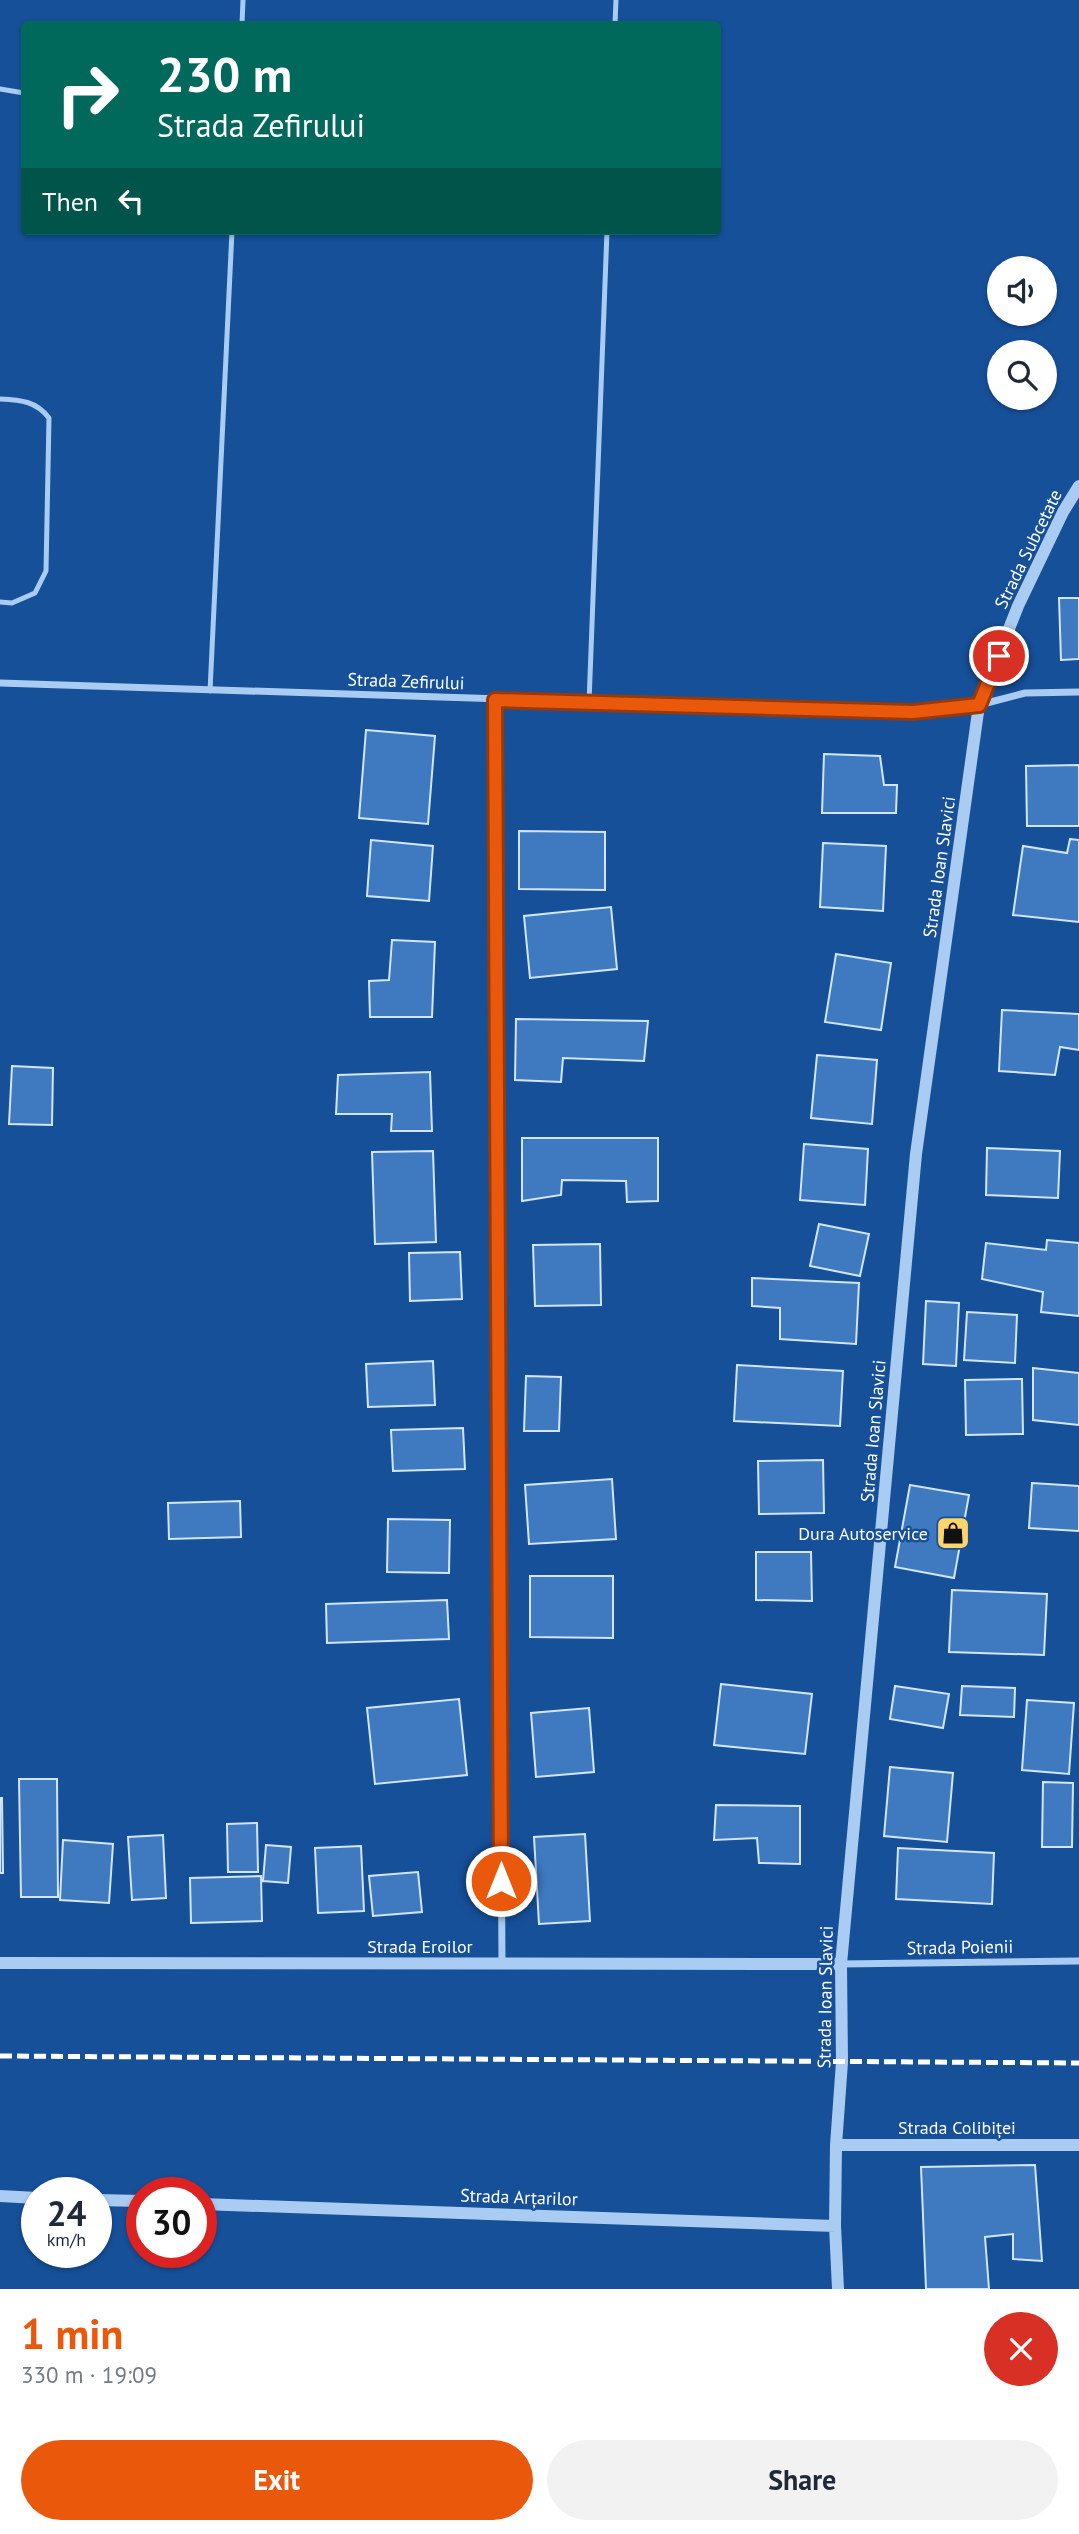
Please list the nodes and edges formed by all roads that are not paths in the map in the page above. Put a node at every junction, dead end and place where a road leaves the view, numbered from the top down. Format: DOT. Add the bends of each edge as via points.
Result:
graph roads {
  1 [pos="243,0"];
  2 [pos="616,0"];
  3 [pos="242,21"];
  4 [pos="615,21"];
  5 [pos="0,89"];
  6 [pos="21,92"];
  7 [pos="232,235"];
  8 [pos="607,235"];
  9 [pos="0,399"];
  10 [pos="1079,486"];
  11 [pos="0,602"];
  12 [pos="0,684"];
  13 [pos="210,691"];
  14 [pos="1079,692"];
  15 [pos="495,700"];
  16 [pos="589,703"];
  17 [pos="979,705"];
  18 [pos="1079,1961"];
  19 [pos="0,1963"];
  20 [pos="502,1963"];
  21 [pos="841,1964"];
  22 [pos="836,2145"];
  23 [pos="1079,2145"];
  24 [pos="0,2196"];
  25 [pos="21,2197"];
  26 [pos="217,2205"];
  27 [pos="835,2226"];
  28 [pos="838,2289"];
  1 -- 3 [label="lane"];
  2 -- 4 [label="lane"];
  5 -- 6 [label="lane"];
  7 -- 13 [label="lane"];
  8 -- 16 [label="lane"];
  9 -- 11 [label="lane" via="40,406 49,418 46,571 35,593 12,603"];
  10 -- 17 [label="street, Strada Subcetate" via="1018,606"];
  12 -- 13 [label="street, Strada Zefirului"];
  13 -- 15 [label="street, Strada Zefirului"];
  14 -- 17 [label="street, Strada Zefirului" via="1025,693"];
  15 -- 16 [label="street, Strada Zefirului"];
  15 -- 20 [label="street"];
  16 -- 17 [label="street, Strada Zefirului" via="913,712"];
  17 -- 21 [label="street, Strada Ioan Slavici" via="916,1154"];
  18 -- 21 [label="street, Strada Poienii"];
  19 -- 20 [label="street, Strada Eroilor"];
  20 -- 21 [label="street, Strada Eroilor"];
  21 -- 22 [label="street, Strada Ioan Slavici" via="842,2062"];
  22 -- 23 [label="street, Strada Colibiței"];
  22 -- 27 [label="street, Strada Ioan Slavici"];
  24 -- 25 [label="street"];
  26 -- 27 [label="street, Strada Arțarilor"];
  27 -- 28 [label="street, Strada Ioan Slavici"];
}
